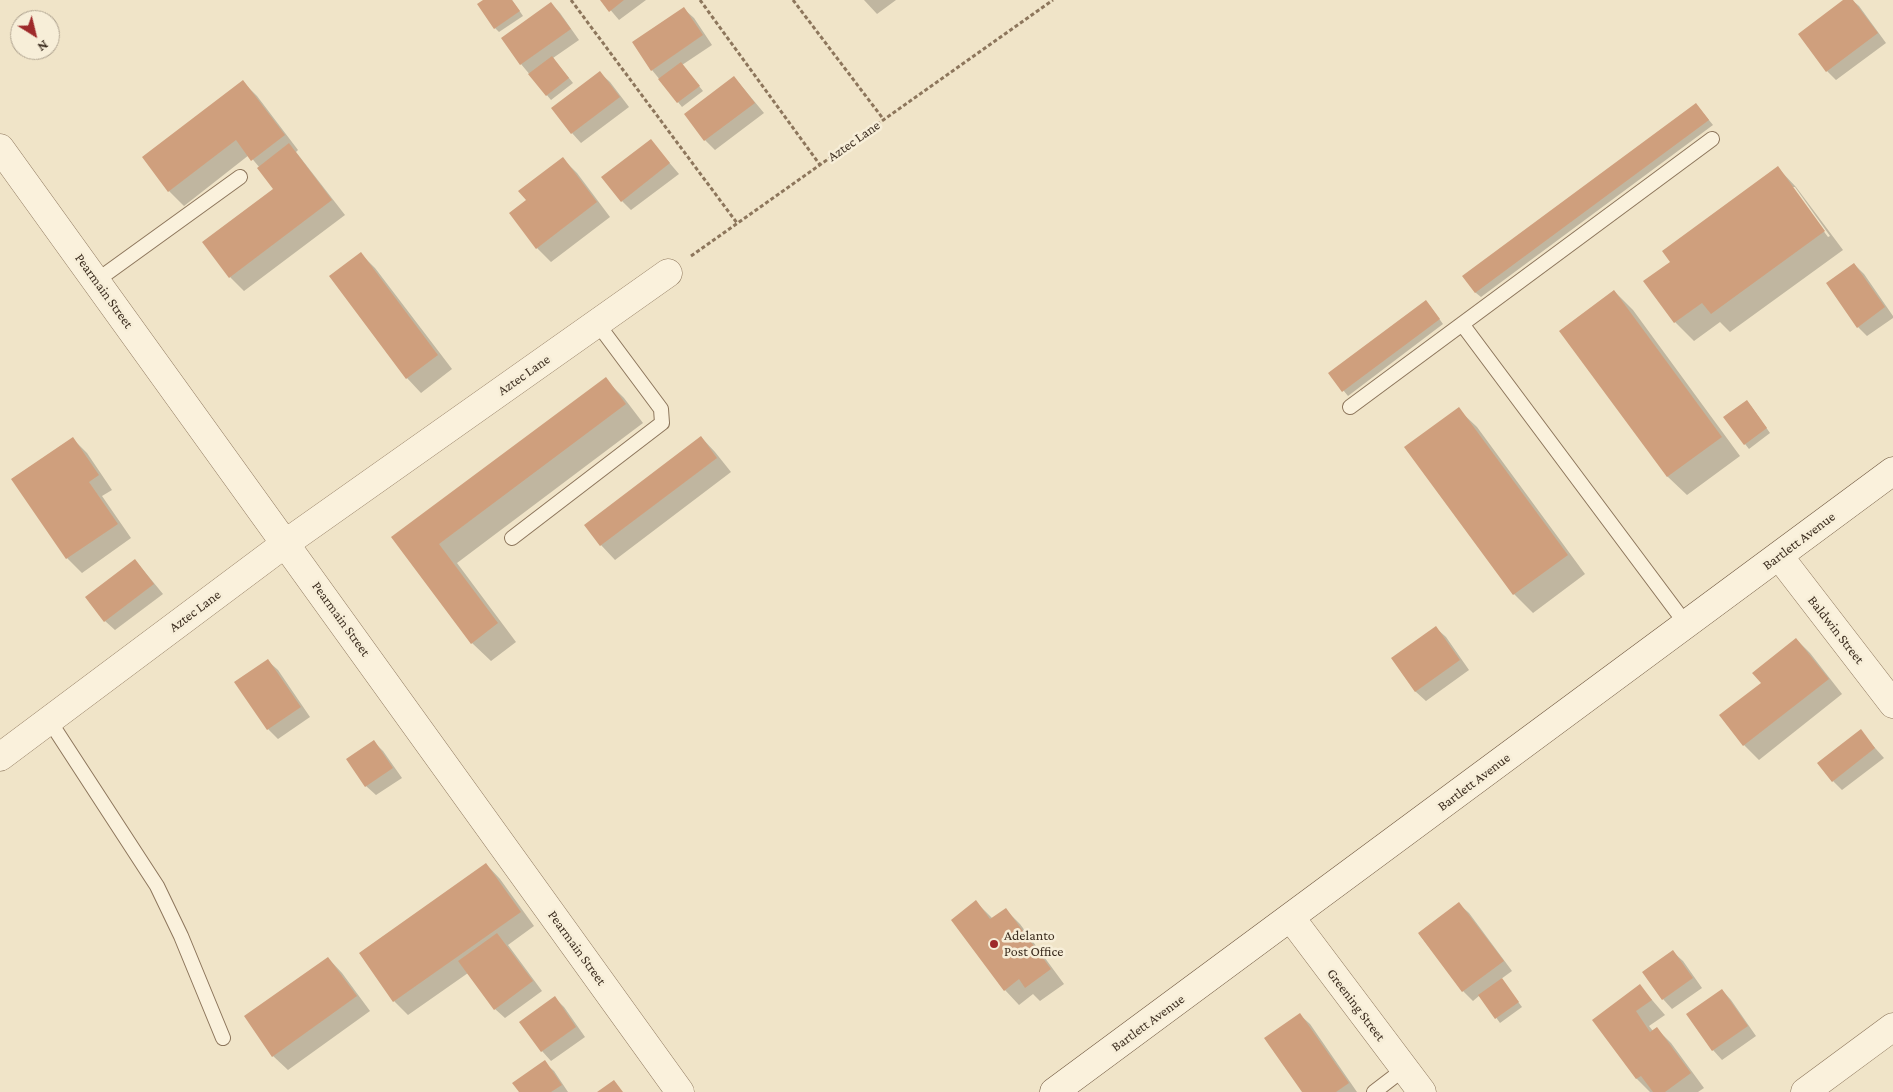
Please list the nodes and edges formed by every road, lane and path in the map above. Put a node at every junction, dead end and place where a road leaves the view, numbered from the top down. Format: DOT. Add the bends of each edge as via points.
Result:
graph roads {
  1 [pos="571,0"];
  2 [pos="700,0"];
  3 [pos="792,0"];
  4 [pos="1053,0"];
  5 [pos="884,120"];
  6 [pos="1712,139"];
  7 [pos="0,148"];
  8 [pos="820,165"];
  9 [pos="240,177"];
  10 [pos="738,223"];
  11 [pos="668,273"];
  12 [pos="96,281"];
  13 [pos="597,323"];
  14 [pos="1462,324"];
  15 [pos="1350,407"];
  16 [pos="1893,471"];
  17 [pos="512,538"];
  18 [pos="286,543"];
  19 [pos="1779,556"];
  20 [pos="1686,624"];
  21 [pos="1893,704"];
  22 [pos="49,720"];
  23 [pos="0,757"];
  24 [pos="1291,918"];
  25 [pos="1893,1027"];
  26 [pos="223,1038"];
  27 [pos="1404,1069"];
  28 [pos="680,1092"];
  29 [pos="1054,1092"];
  30 [pos="1374,1092"];
  31 [pos="1422,1092"];
  32 [pos="1805,1092"];
  1 -- 10 [label="path"];
  2 -- 8 [label="path"];
  3 -- 5 [label="path"];
  4 -- 5 [label="path, Aztec Lane"];
  5 -- 8 [label="path, Aztec Lane"];
  6 -- 14 [label="lane"];
  7 -- 12 [label="street, Pearmain Street"];
  8 -- 10 [label="path, Aztec Lane"];
  9 -- 12 [label="lane"];
  10 -- 11 [label="path, Aztec Lane"];
  11 -- 13 [label="street, Aztec Lane"];
  12 -- 18 [label="street, Pearmain Street"];
  13 -- 17 [label="lane" via="661,408 662,423"];
  13 -- 18 [label="street, Aztec Lane"];
  14 -- 15 [label="lane"];
  14 -- 20 [label="lane"];
  16 -- 19 [label="street, Bartlett Avenue"];
  18 -- 22 [label="street, Aztec Lane"];
  18 -- 28 [label="street, Pearmain Street"];
  19 -- 20 [label="street, Bartlett Avenue"];
  19 -- 21 [label="street, Baldwin Street"];
  20 -- 24 [label="street, Bartlett Avenue"];
  22 -- 23 [label="street, Aztec Lane"];
  22 -- 26 [label="lane" via="157,886"];
  24 -- 27 [label="street, Greening Street"];
  24 -- 29 [label="street, Bartlett Avenue"];
  25 -- 32 [label="street"];
  27 -- 30 [label="lane"];
  27 -- 31 [label="street, Greening Street"];
}
